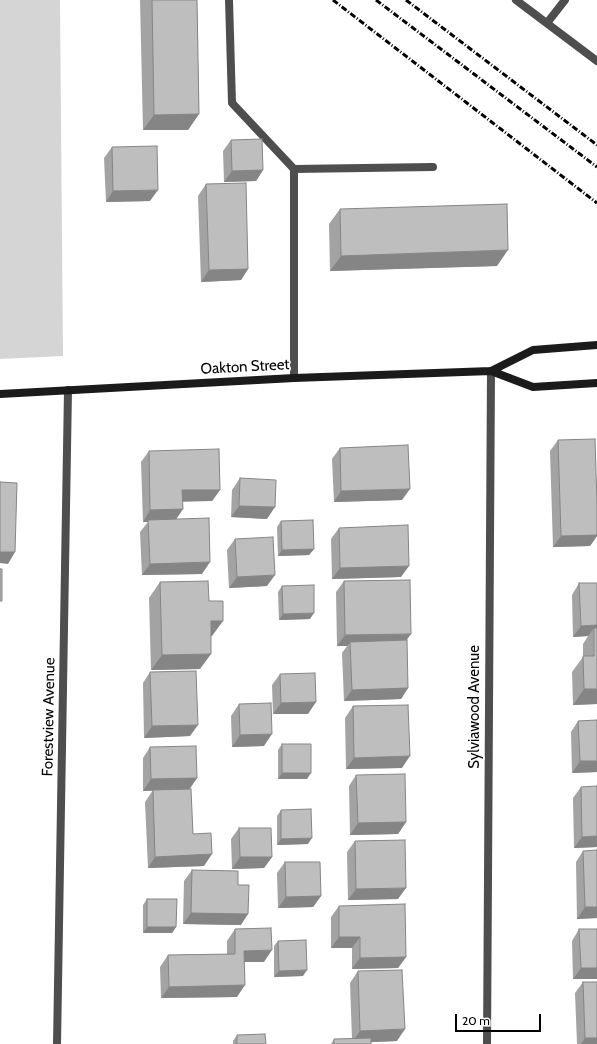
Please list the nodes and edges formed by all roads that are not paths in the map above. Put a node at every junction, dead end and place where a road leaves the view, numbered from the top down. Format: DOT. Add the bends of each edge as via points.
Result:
graph roads {
  1 [pos="229,0"];
  2 [pos="516,0"];
  3 [pos="565,0"];
  4 [pos="547,23"];
  5 [pos="597,61"];
  6 [pos="433,167"];
  7 [pos="294,170"];
  8 [pos="597,345"];
  9 [pos="491,371"];
  10 [pos="294,378"];
  11 [pos="597,383"];
  12 [pos="68,390"];
  13 [pos="0,394"];
  14 [pos="57,1044"];
  15 [pos="487,1044"];
  1 -- 7 [label="street" via="232,103"];
  2 -- 4 [label="street"];
  3 -- 4 [label="street"];
  4 -- 5 [label="street"];
  6 -- 7 [label="street"];
  7 -- 10 [label="street"];
  8 -- 9 [label="main road, Oakton Street" via="534,350"];
  9 -- 10 [label="main road, Oakton Street"];
  9 -- 11 [label="main road, Oakton Street" via="533,387"];
  9 -- 15 [label="street, Sylviawood Avenue"];
  10 -- 12 [label="main road, Oakton Street"];
  12 -- 13 [label="main road, Oakton Street"];
  12 -- 14 [label="street, Forestview Avenue"];
}
